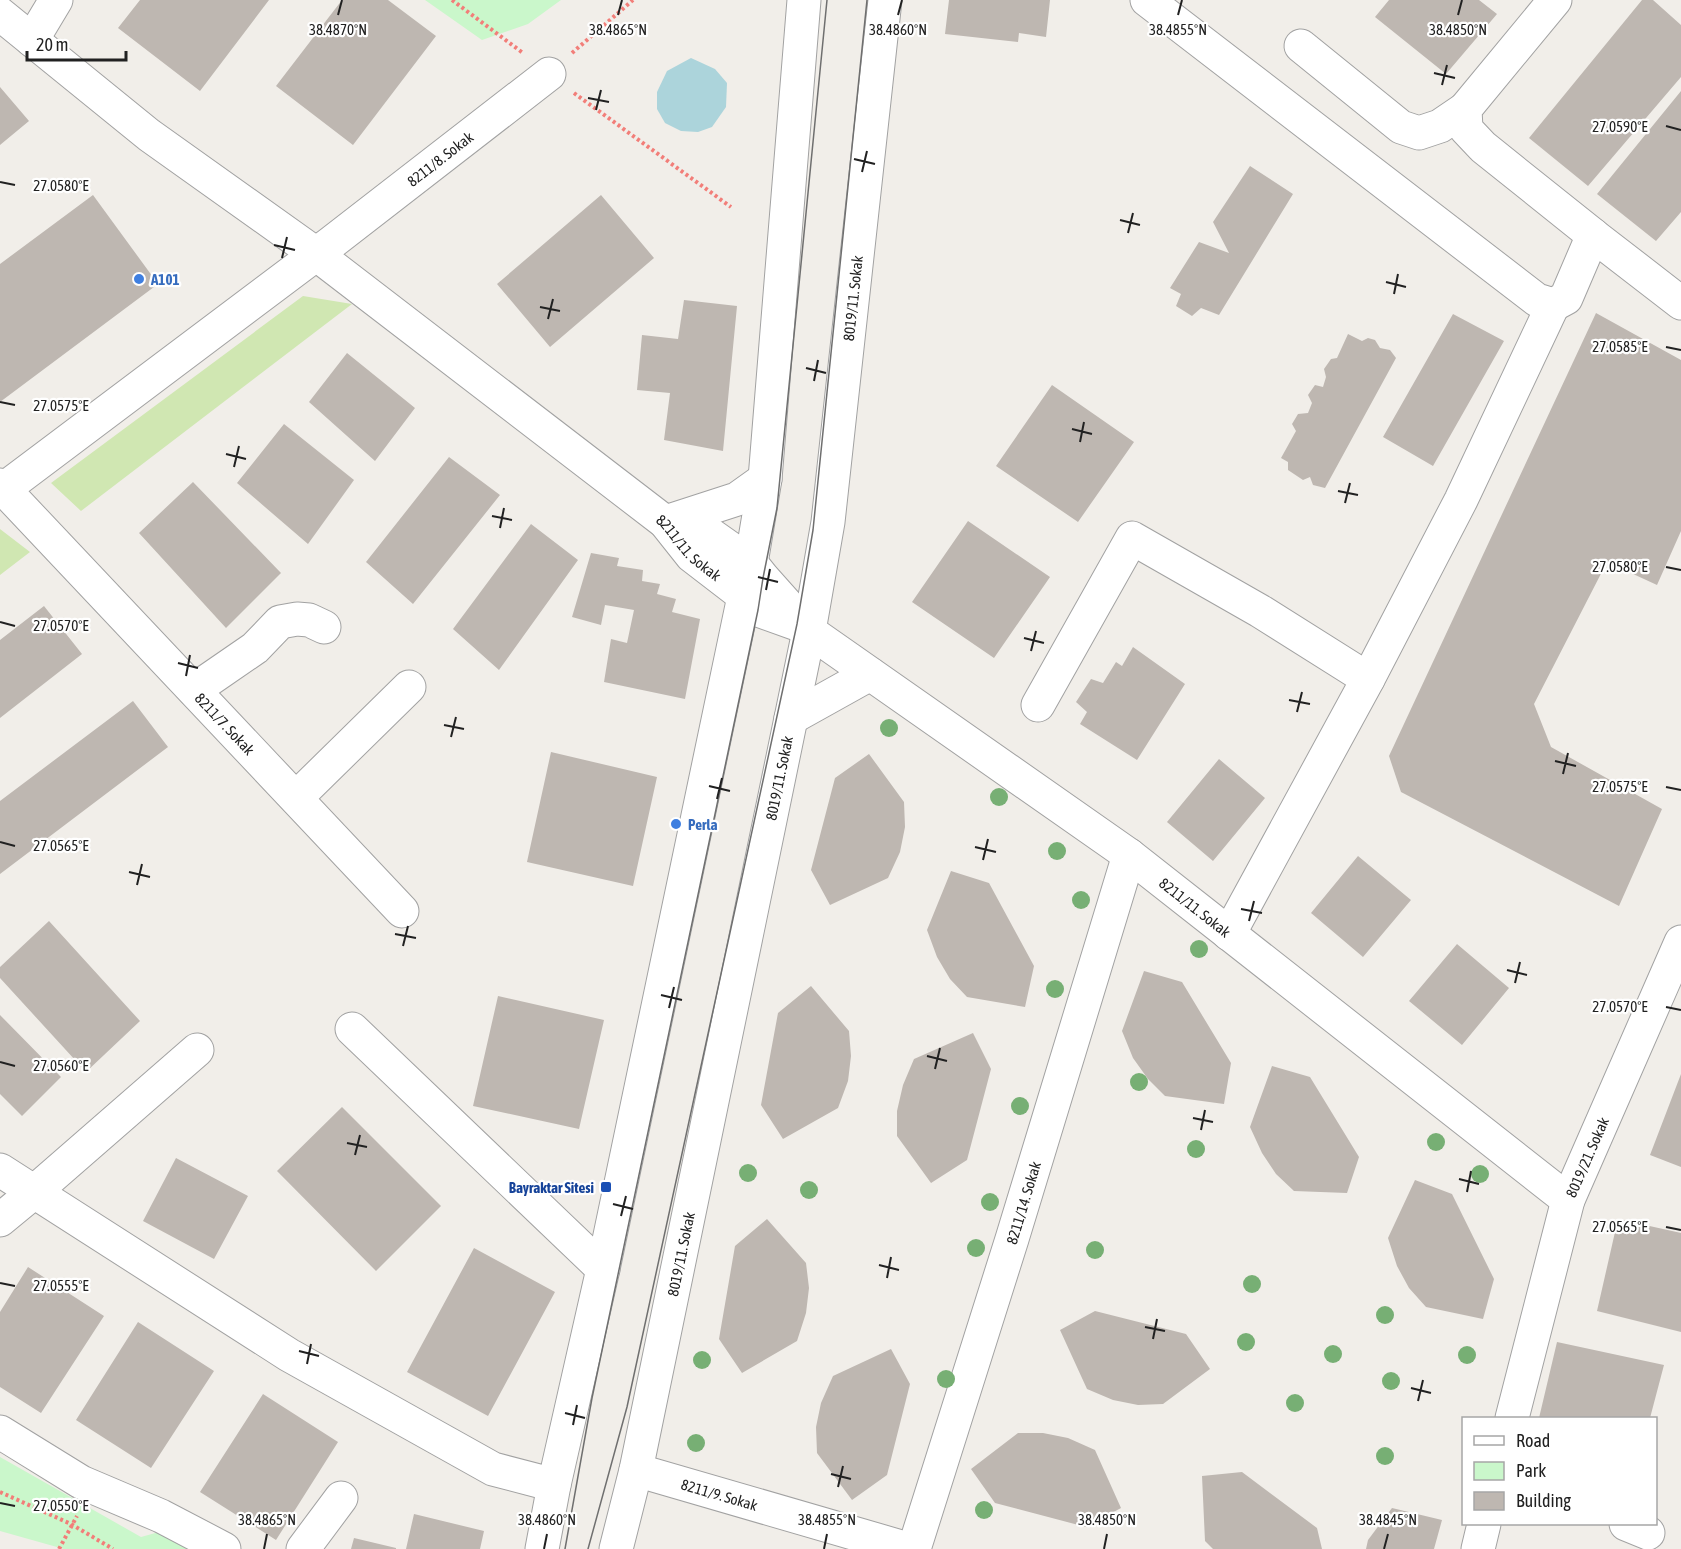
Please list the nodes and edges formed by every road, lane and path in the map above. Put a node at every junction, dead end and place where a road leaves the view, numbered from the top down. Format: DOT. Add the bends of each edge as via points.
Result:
graph roads {
  1 [pos="56,0"];
  2 [pos="452,0"];
  3 [pos="633,0"];
  4 [pos="804,0"];
  5 [pos="885,0"];
  6 [pos="1147,0"];
  7 [pos="1555,0"];
  8 [pos="0,14"];
  9 [pos="32,40"];
  10 [pos="1300,45"];
  11 [pos="549,74"];
  12 [pos="1465,108"];
  13 [pos="731,207"];
  14 [pos="1593,235"];
  15 [pos="324,249"];
  16 [pos="1681,303"];
  17 [pos="1553,305"];
  18 [pos="765,479"];
  19 [pos="1,489"];
  20 [pos="665,522"];
  21 [pos="751,563"];
  22 [pos="744,596"];
  23 [pos="324,627"];
  24 [pos="809,631"];
  25 [pos="870,674"];
  26 [pos="1368,679"];
  27 [pos="409,687"];
  28 [pos="194,690"];
  29 [pos="1038,705"];
  30 [pos="791,718"];
  31 [pos="296,798"];
  32 [pos="1129,855"];
  33 [pos="402,910"];
  34 [pos="1229,934"];
  35 [pos="1681,942"];
  36 [pos="1675,975"];
  37 [pos="352,1029"];
  38 [pos="196,1050"];
  39 [pos="0,1170"];
  40 [pos="34,1192"];
  41 [pos="1568,1200"];
  42 [pos="0,1220"];
  43 [pos="603,1269"];
  44 [pos="1513,1417"];
  45 [pos="0,1432"];
  46 [pos="636,1470"];
  47 [pos="554,1485"];
  48 [pos="0,1492"];
  49 [pos="341,1498"];
  50 [pos="82,1509"];
  51 [pos="71,1524"];
  52 [pos="1484,1525"];
  53 [pos="59,1549"];
  54 [pos="112,1549"];
  55 [pos="224,1549"];
  56 [pos="303,1549"];
  57 [pos="542,1549"];
  58 [pos="616,1549"];
  59 [pos="908,1549"];
  60 [pos="914,1549"];
  61 [pos="1478,1549"];
  1 -- 9 [label="street"];
  2 -- 11 [label="path"];
  3 -- 11 [label="path"];
  4 -- 18 [label="street"];
  5 -- 24 [label="street, 8019/11. Sokak" via="828,522"];
  6 -- 17 [label="street" via="1537,300"];
  7 -- 12 [label="street"];
  8 -- 9 [label="street"];
  9 -- 15 [label="street" via="149,135"];
  10 -- 12 [label="street" via="1401,127 1419,133 1440,126"];
  11 -- 13 [label="path"];
  11 -- 15 [label="street, 8211/8. Sokak"];
  12 -- 14 [label="street" via="1466,129 1483,147"];
  14 -- 16 [label="street"];
  14 -- 17 [label="street" via="1566,298"];
  15 -- 19 [label="street, 8211/8. Sokak"];
  15 -- 20 [label="street"];
  17 -- 26 [label="street" via="1461,500"];
  18 -- 20 [label="street" via="737,499"];
  18 -- 21 [label="street"];
  19 -- 28 [label="street, 8211/7. Sokak"];
  20 -- 21 [label="street, 8211/11. Sokak" via="707,532"];
  20 -- 22 [label="street, 8211/11. Sokak" via="692,556"];
  21 -- 22 [label="street"];
  21 -- 24 [label="street, 8211/11. Sokak"];
  22 -- 24 [label="street, 8211/11. Sokak" via="758,610"];
  22 -- 43 [label="street"];
  23 -- 28 [label="street" via="309,620 280,622 255,648"];
  24 -- 25 [label="street, 8211/11. Sokak"];
  24 -- 30 [label="street, 8019/11. Sokak"];
  25 -- 30 [label="street"];
  25 -- 32 [label="street, 8211/11. Sokak"];
  26 -- 29 [label="street" via="1132,538"];
  26 -- 34 [label="street"];
  27 -- 31 [label="street"];
  28 -- 31 [label="street, 8211/7. Sokak"];
  30 -- 46 [label="street, 8019/11. Sokak"];
  31 -- 33 [label="street, 8211/7. Sokak"];
  32 -- 34 [label="street, 8211/11. Sokak"];
  32 -- 60 [label="street, 8211/14. Sokak"];
  34 -- 41 [label="street, 8211/11. Sokak"];
  35 -- 36 [label="street, 8019/21. Sokak"];
  36 -- 41 [label="street, 8019/21. Sokak"];
  37 -- 43 [label="street"];
  38 -- 40 [label="street"];
  39 -- 40 [label="street"];
  40 -- 42 [label="street"];
  40 -- 47 [label="street" via="289,1355 493,1469"];
  41 -- 44 [label="street, 8019/21. Sokak"];
  43 -- 47 [label="street"];
  45 -- 55 [label="street" via="81,1482 161,1516"];
  46 -- 58 [label="street, 8019/11. Sokak"];
  46 -- 59 [label="street, 8211/9. Sokak"];
  47 -- 57 [label="street"];
  48 -- 51 [label="path"];
  49 -- 56 [label="street"];
  50 -- 51 [label="path"];
  51 -- 53 [label="path"];
  51 -- 54 [label="path"];
  52 -- 61 [label="street"];
}
